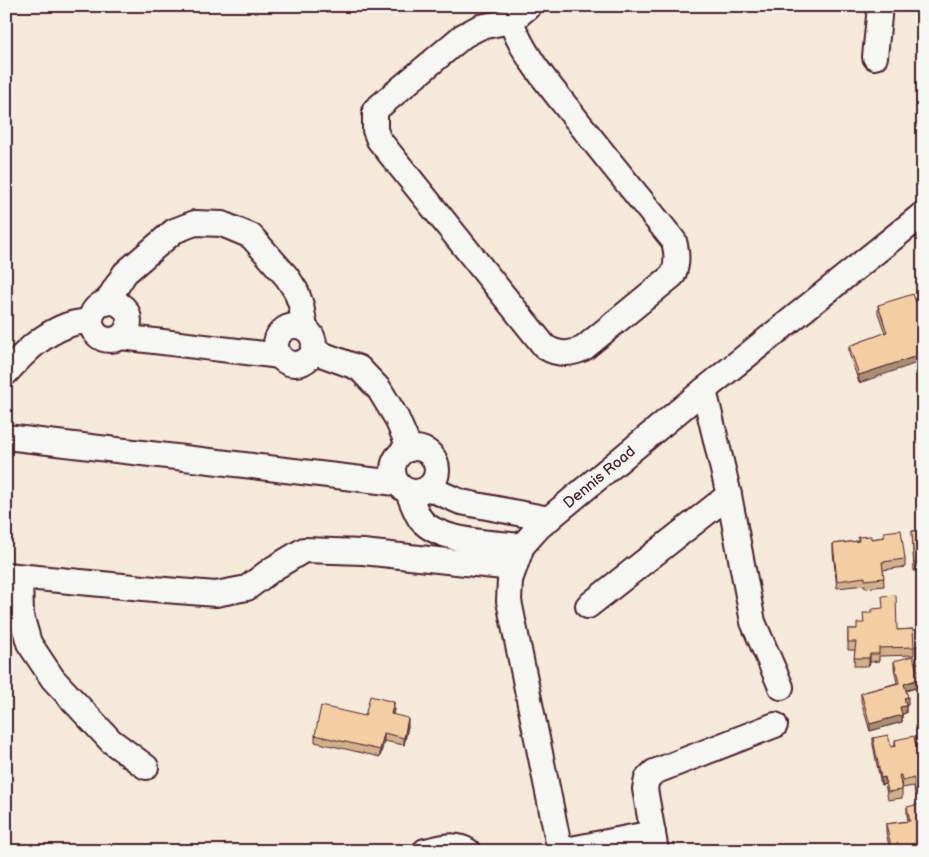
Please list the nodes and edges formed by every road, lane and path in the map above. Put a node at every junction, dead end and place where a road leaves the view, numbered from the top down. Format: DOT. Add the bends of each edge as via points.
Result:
graph roads {
  1 [pos="530,6"];
  2 [pos="880,6"];
  3 [pos="511,21"];
  4 [pos="875,57"];
  5 [pos="923,214"];
  6 [pos="106,303"];
  7 [pos="91,321"];
  8 [pos="304,328"];
  9 [pos="121,337"];
  10 [pos="313,351"];
  11 [pos="280,356"];
  12 [pos="6,373"];
  13 [pos="704,390"];
  14 [pos="6,437"];
  15 [pos="410,449"];
  16 [pos="411,487"];
  17 [pos="729,495"];
  18 [pos="477,505"];
  19 [pos="549,519"];
  20 [pos="468,539"];
  21 [pos="522,546"];
  22 [pos="513,568"];
  23 [pos="13,576"];
  24 [pos="588,606"];
  25 [pos="781,687"];
  26 [pos="775,725"];
  27 [pos="146,767"];
  28 [pos="654,842"];
  29 [pos="425,851"];
  30 [pos="468,851"];
  31 [pos="561,851"];
  1 -- 3 [label="street"];
  2 -- 4 [label="street"];
  3 -- 3 [label="street" via="526,53 674,241 676,249 677,267 673,275 584,348 567,354 545,347 379,140 375,130 375,110 463,36 480,27"];
  5 -- 13 [label="street, Dennis Road"];
  6 -- 7 [label="street" via="96,309"];
  6 -- 8 [label="street" via="125,273 174,231 195,223 222,224 251,236 287,277 301,305"];
  6 -- 9 [label="street" via="119,305 127,314 128,327"];
  7 -- 9 [label="street" via="94,332 104,339"];
  7 -- 12 [label="street" via="69,324 51,333 29,347"];
  8 -- 10 [label="street" via="313,338"];
  8 -- 11 [label="street" via="292,326 281,333 277,344"];
  9 -- 11 [label="street"];
  10 -- 11 [label="street" via="301,363 290,363"];
  10 -- 15 [label="street" via="359,368 379,390 396,417"];
  13 -- 17 [label="street"];
  13 -- 19 [label="street, Dennis Road"];
  14 -- 16 [label="street"];
  15 -- 16 [label="street" via="394,462 393,476"];
  15 -- 16 [label="street" via="425,450 437,468 434,483"];
  16 -- 18 [label="street"];
  16 -- 20 [label="street" via="421,519 434,531"];
  17 -- 24 [label="street"];
  17 -- 25 [label="street" via="753,622"];
  18 -- 19 [label="street"];
  18 -- 20 [label="street"];
  19 -- 21 [label="street, Dennis Road"];
  20 -- 21 [label="street"];
  21 -- 22 [label="street, Dennis Road"];
  22 -- 23 [label="street" via="363,552 304,550 247,588 216,594"];
  22 -- 31 [label="street, Dennis Road" via="509,601"];
  23 -- 27 [label="street" via="29,643 53,679 111,741"];
  26 -- 28 [label="street" via="654,772 647,779 645,788"];
  28 -- 31 [label="street"];
  29 -- 30 [label="street" via="460,846"];
}
